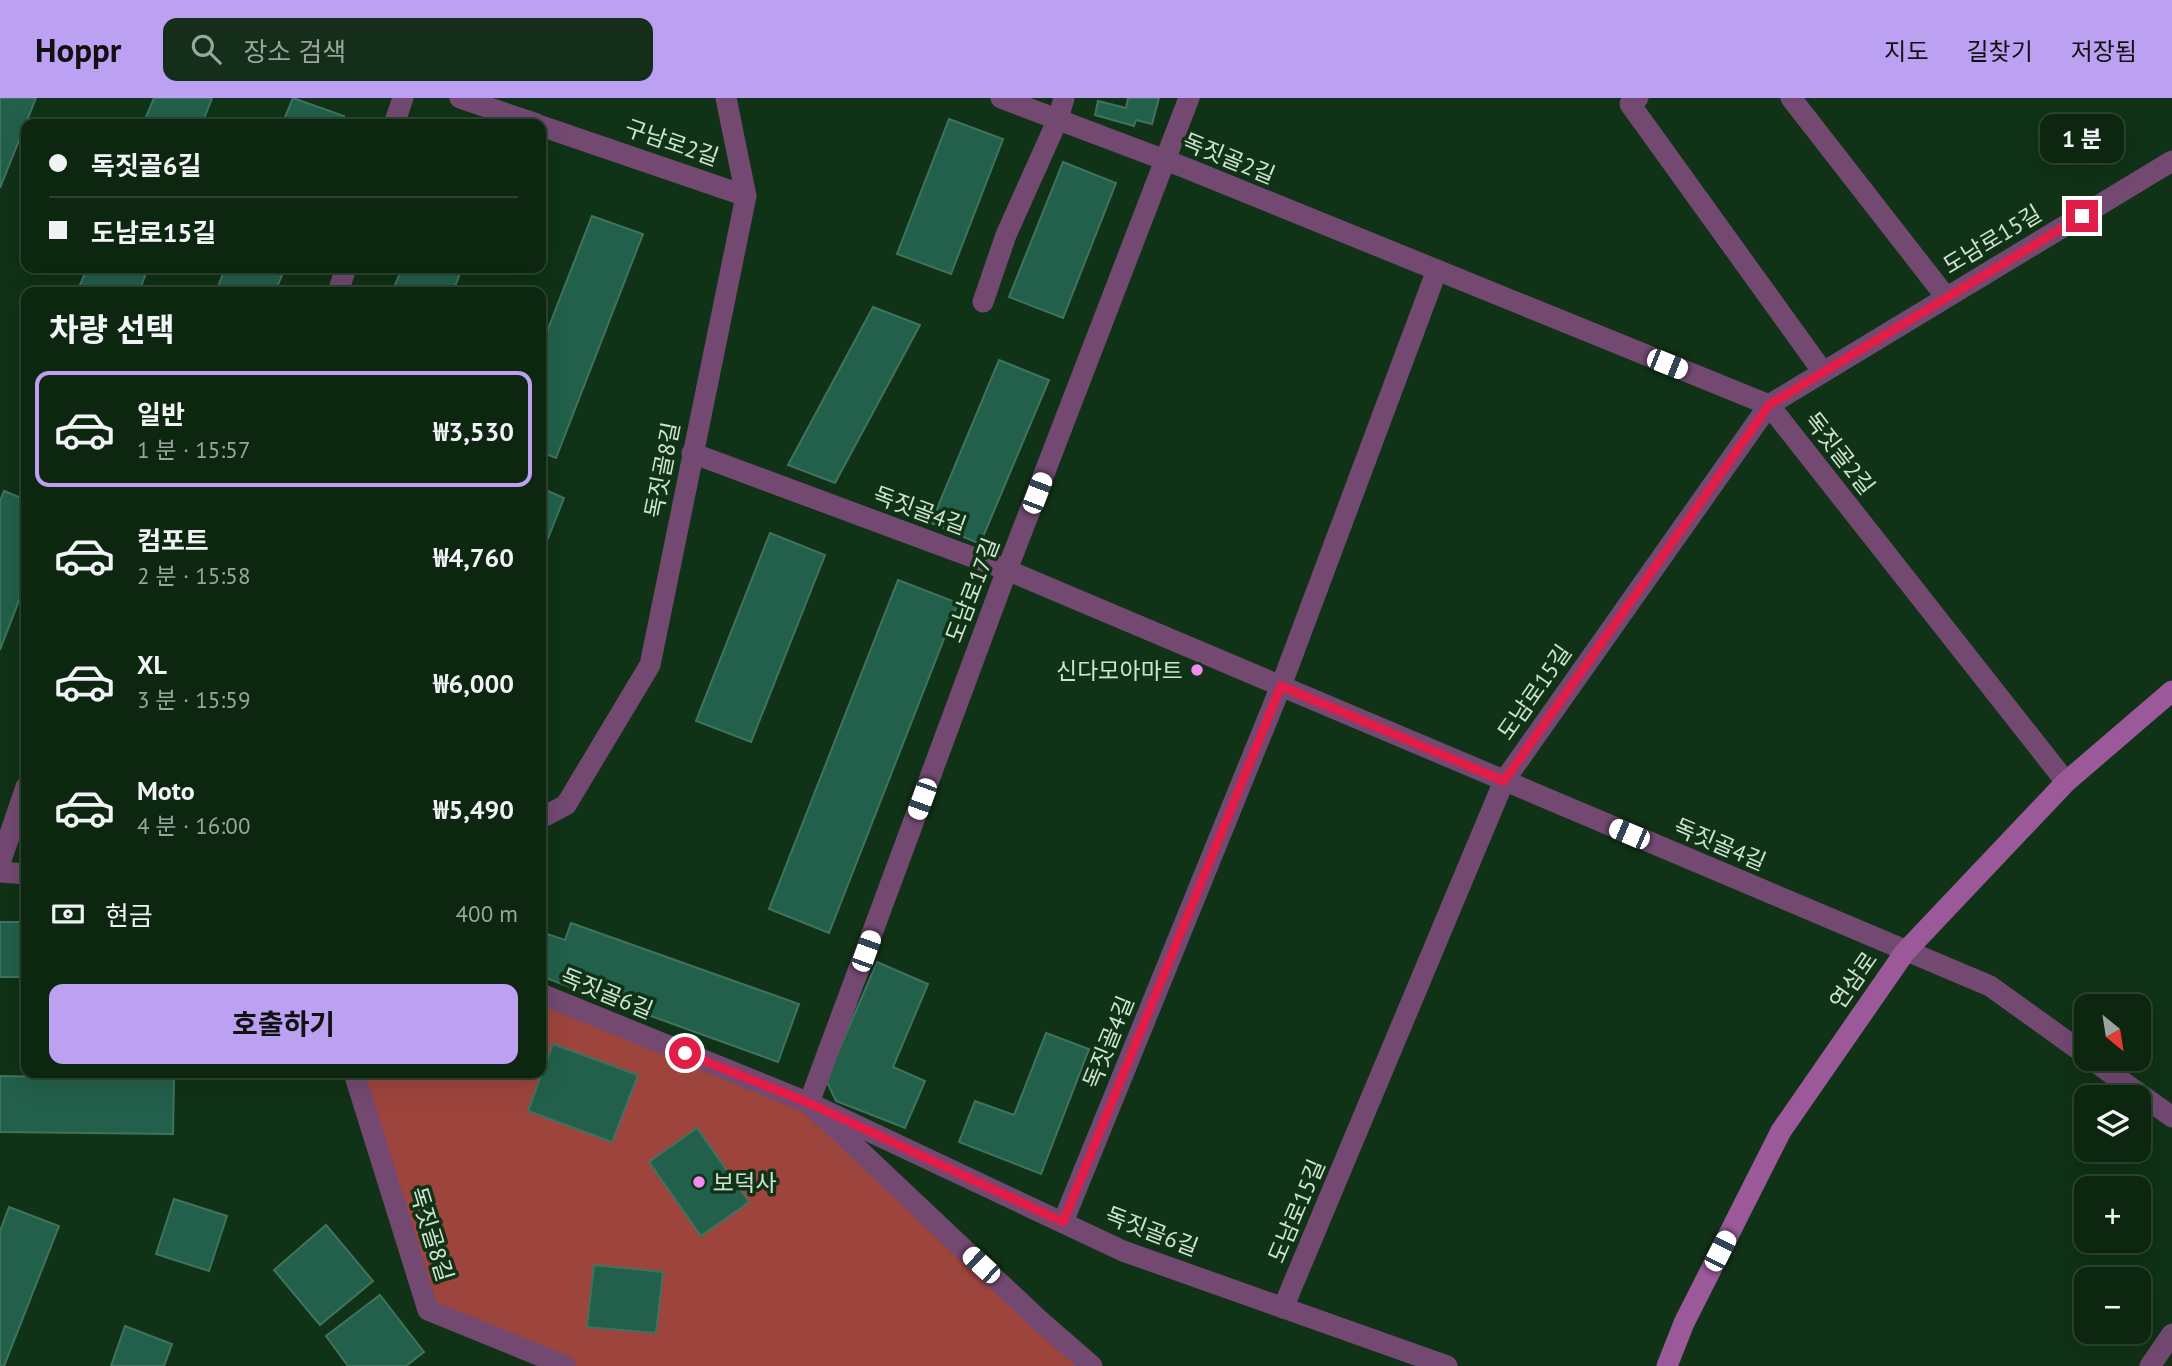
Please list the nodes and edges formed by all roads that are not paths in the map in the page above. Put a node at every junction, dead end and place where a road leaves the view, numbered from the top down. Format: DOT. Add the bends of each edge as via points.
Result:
graph roads {
  1 [pos="403,98"];
  2 [pos="460,98"];
  3 [pos="726,98"];
  4 [pos="1001,98"];
  5 [pos="1064,98"];
  6 [pos="1189,98"];
  7 [pos="1638,98"];
  8 [pos="1791,98"];
  9 [pos="396,119"];
  10 [pos="521,119"];
  11 [pos="1058,119"];
  12 [pos="546,127"];
  13 [pos="1166,160"];
  14 [pos="2172,161"];
  15 [pos="746,195"];
  16 [pos="1437,270"];
  17 [pos="1946,298"];
  18 [pos="983,302"];
  19 [pos="1824,372"];
  20 [pos="1769,405"];
  21 [pos="692,453"];
  22 [pos="1007,570"];
  23 [pos="1281,686"];
  24 [pos="2172,691"];
  25 [pos="1504,781"];
  26 [pos="2066,782"];
  27 [pos="21,802"];
  28 [pos="546,815"];
  29 [pos="0,863"];
  30 [pos="0,872"];
  31 [pos="21,874"];
  32 [pos="1905,951"];
  33 [pos="546,996"];
  34 [pos="2074,1046"];
  35 [pos="2108,1071"];
  36 [pos="356,1078"];
  37 [pos="809,1103"];
  38 [pos="2172,1117"];
  39 [pos="1063,1222"];
  40 [pos="1283,1308"];
  41 [pos="2170,1340"];
  42 [pos="565,1366"];
  43 [pos="1092,1366"];
  44 [pos="1447,1366"];
  45 [pos="1667,1366"];
  46 [pos="2150,1366"];
  1 -- 9 [label="street"];
  2 -- 10 [label="street, 구남로2길"];
  3 -- 15 [label="street, 독짓골8길"];
  4 -- 11 [label="street, 독짓골2길"];
  5 -- 11 [label="street"];
  6 -- 13 [label="street, 도남로17길"];
  7 -- 19 [label="street" via="1630,104"];
  8 -- 17 [label="street, 도남로15길"];
  11 -- 13 [label="street, 독짓골2길"];
  11 -- 18 [label="street" via="1006,235"];
  12 -- 15 [label="street, 구남로2길"];
  13 -- 16 [label="street, 독짓골2길"];
  13 -- 22 [label="street, 도남로17길"];
  14 -- 17 [label="street, 도남로15길"];
  15 -- 21 [label="street, 독짓골8길"];
  16 -- 20 [label="street, 독짓골2길"];
  16 -- 23 [label="street"];
  17 -- 19 [label="street, 도남로15길"];
  19 -- 20 [label="street, 도남로15길"];
  20 -- 25 [label="street, 도남로15길"];
  20 -- 26 [label="street, 독짓골2길"];
  21 -- 22 [label="street, 독짓골4길"];
  21 -- 28 [label="street, 독짓골8길" via="650,665 566,805"];
  22 -- 23 [label="street, 독짓골4길"];
  22 -- 37 [label="street, 도남로17길"];
  23 -- 25 [label="street, 독짓골4길"];
  23 -- 39 [label="street, 독짓골4길"];
  24 -- 26 [label="main road, 연삼로"];
  25 -- 32 [label="street, 독짓골4길"];
  25 -- 40 [label="street, 도남로15길"];
  26 -- 32 [label="main road, 연삼로"];
  27 -- 29 [label="street"];
  30 -- 31 [label="street"];
  32 -- 34 [label="street, 독짓골4길" via="1990,986"];
  32 -- 45 [label="main road, 연삼로" via="1781,1131"];
  33 -- 37 [label="street, 독짓골6길"];
  35 -- 38 [label="street"];
  36 -- 42 [label="street, 독짓골8길" via="428,1310"];
  37 -- 39 [label="street, 독짓골6길"];
  37 -- 43 [label="street, 독짓골6길"];
  39 -- 40 [label="street, 독짓골6길" via="1123,1251"];
  40 -- 44 [label="street, 독짓골6길"];
  41 -- 46 [label="street"];
}
